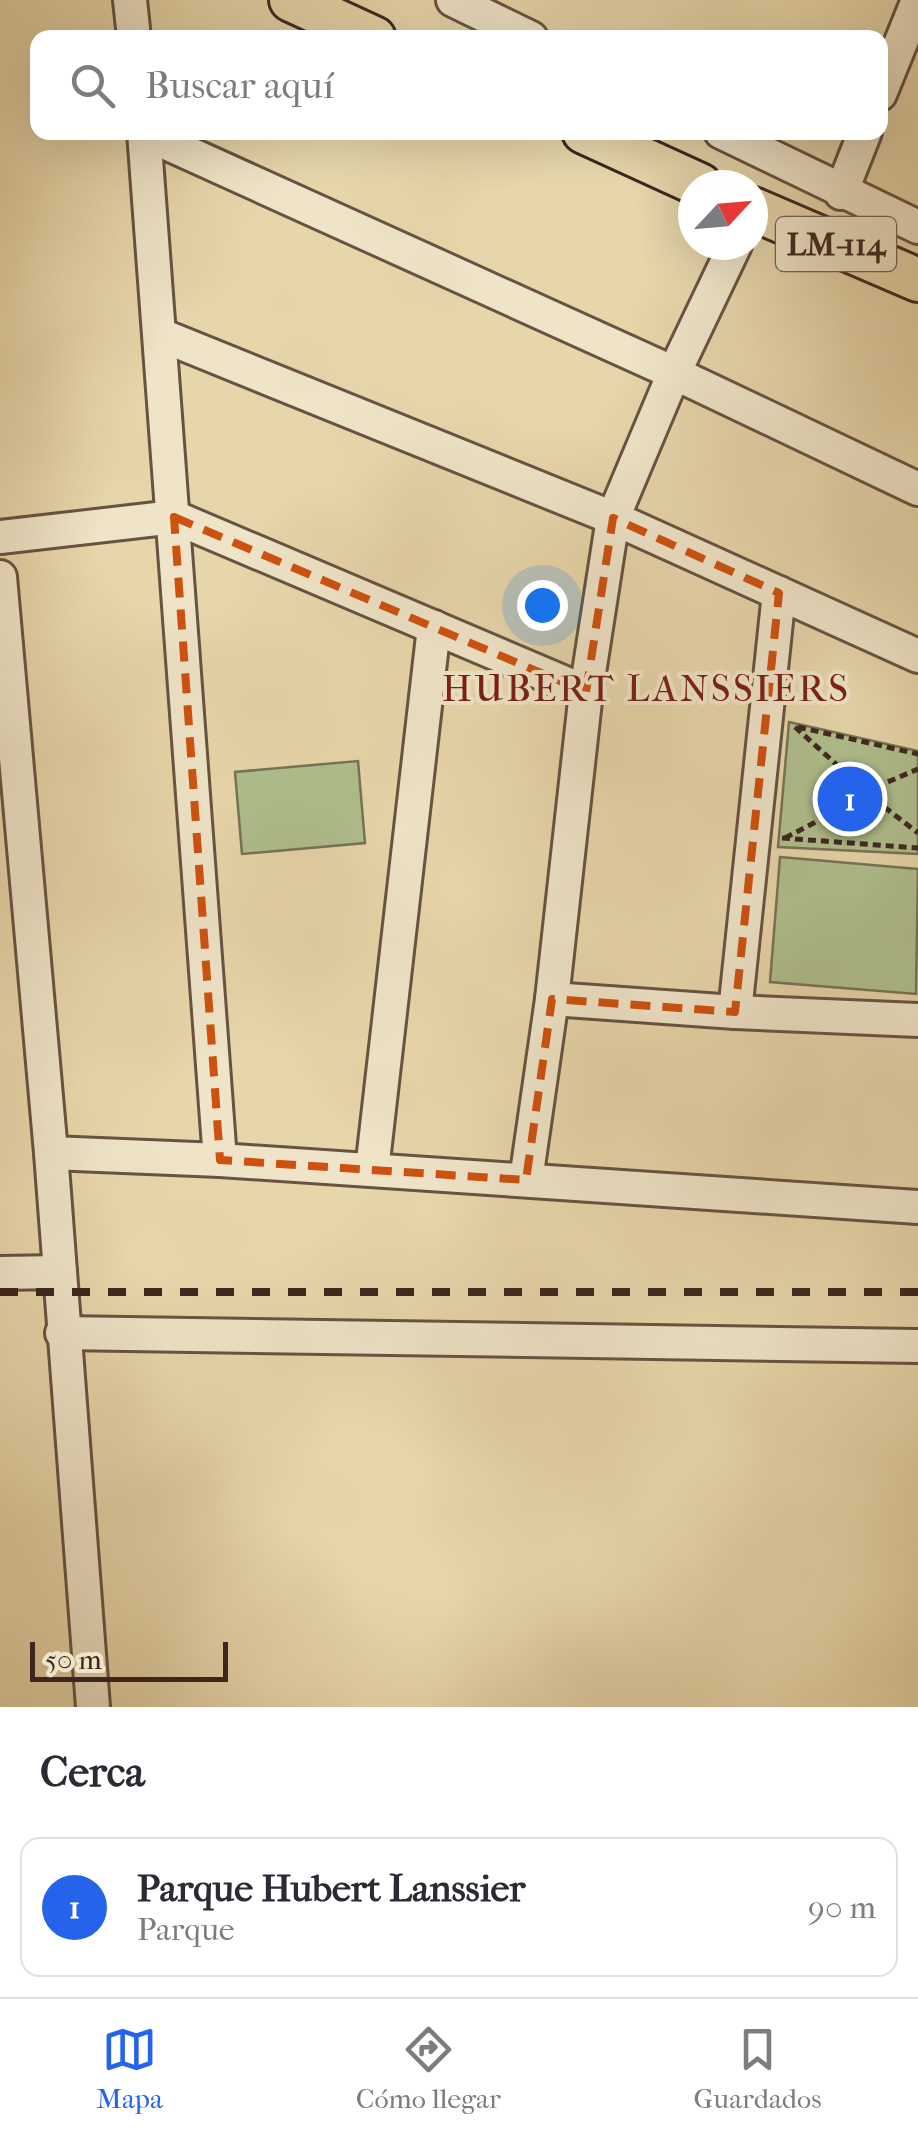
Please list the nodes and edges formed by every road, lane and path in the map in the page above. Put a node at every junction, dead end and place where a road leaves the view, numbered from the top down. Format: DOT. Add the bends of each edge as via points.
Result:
graph roads {
  1 [pos="130,0"];
  2 [pos="291,0"];
  3 [pos="452,0"];
  4 [pos="918,0"];
  5 [pos="493,8"];
  6 [pos="133,30"];
  7 [pos="357,30"];
  8 [pos="522,30"];
  9 [pos="888,74"];
  10 [pos="145,140"];
  11 [pos="159,140"];
  12 [pos="602,140"];
  13 [pos="737,140"];
  14 [pos="862,140"];
  15 [pos="678,175"];
  16 [pos="841,193"];
  17 [pos="768,215"];
  18 [pos="918,227"];
  19 [pos="728,260"];
  20 [pos="918,280"];
  21 [pos="161,335"];
  22 [pos="674,373"];
  23 [pos="918,489"];
  24 [pos="174,517"];
  25 [pos="613,518"];
  26 [pos="0,537"];
  27 [pos="0,577"];
  28 [pos="779,593"];
  29 [pos="434,627"];
  30 [pos="918,656"];
  31 [pos="586,692"];
  32 [pos="780,723"];
  33 [pos="793,745"];
  34 [pos="918,754"];
  35 [pos="918,769"];
  36 [pos="9,782"];
  37 [pos="856,783"];
  38 [pos="876,787"];
  39 [pos="874,799"];
  40 [pos="858,800"];
  41 [pos="786,820"];
  42 [pos="918,833"];
  43 [pos="769,837"];
  44 [pos="918,848"];
  45 [pos="13,871"];
  46 [pos="552,999"];
  47 [pos="735,1012"];
  48 [pos="918,1020"];
  49 [pos="51,1153"];
  50 [pos="220,1160"];
  51 [pos="372,1170"];
  52 [pos="526,1180"];
  53 [pos="918,1208"];
  54 [pos="0,1272"];
  55 [pos="60,1272"];
  56 [pos="62,1333"];
  57 [pos="918,1346"];
  58 [pos="90,1699"];
  1 -- 6 [label="street"];
  2 -- 7 [label="main road"];
  3 -- 5 [label="street"];
  4 -- 9 [label="street"];
  5 -- 8 [label="street"];
  10 -- 21 [label="street"];
  11 -- 22 [label="street"];
  12 -- 15 [label="main road"];
  13 -- 16 [label="street"];
  14 -- 16 [label="street"];
  16 -- 18 [label="street"];
  17 -- 20 [label="main road, LM-114"];
  19 -- 22 [label="street"];
  21 -- 24 [label="street"];
  21 -- 25 [label="street"];
  22 -- 23 [label="street"];
  22 -- 25 [label="street"];
  24 -- 26 [label="street"];
  24 -- 29 [label="street"];
  24 -- 50 [label="street"];
  25 -- 28 [label="street"];
  25 -- 31 [label="street"];
  27 -- 36 [label="street"];
  28 -- 30 [label="street"];
  28 -- 32 [label="street"];
  29 -- 31 [label="street"];
  29 -- 51 [label="street"];
  31 -- 46 [label="street"];
  32 -- 33 [label="path"];
  32 -- 34 [label="path"];
  32 -- 37 [label="path"];
  32 -- 43 [label="street"];
  35 -- 38 [label="path"];
  36 -- 45 [label="street"];
  37 -- 38 [label="path" via="868,779"];
  37 -- 40 [label="path"];
  38 -- 39 [label="path"];
  39 -- 40 [label="path"];
  39 -- 42 [label="path"];
  40 -- 43 [label="path"];
  41 -- 43 [label="path"];
  43 -- 44 [label="path"];
  43 -- 47 [label="street"];
  45 -- 49 [label="street"];
  46 -- 47 [label="street"];
  46 -- 52 [label="street"];
  47 -- 48 [label="street"];
  49 -- 50 [label="street"];
  49 -- 55 [label="street"];
  50 -- 51 [label="street"];
  51 -- 52 [label="street"];
  52 -- 53 [label="street"];
  54 -- 55 [label="street"];
  55 -- 56 [label="street"];
  56 -- 57 [label="street"];
  56 -- 58 [label="street"];
}
